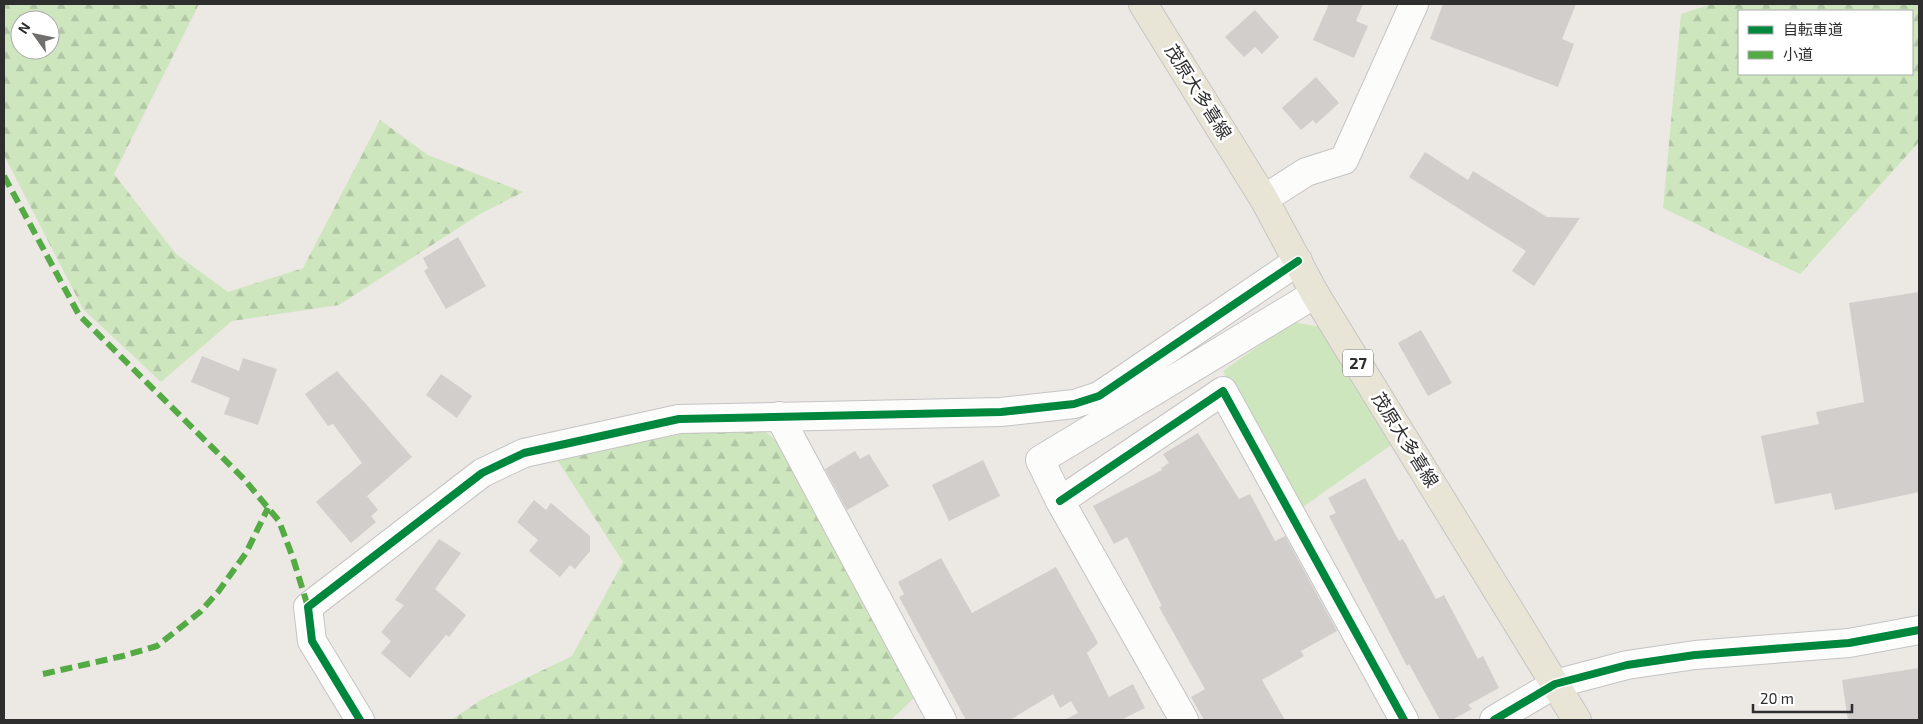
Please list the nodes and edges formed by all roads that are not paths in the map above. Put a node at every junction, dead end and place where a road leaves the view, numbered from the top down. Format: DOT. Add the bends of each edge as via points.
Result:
graph roads {
  1 [pos="1143,4"];
  2 [pos="1414,4"];
  3 [pos="1264,199"];
  4 [pos="1298,261"];
  5 [pos="1315,294"];
  6 [pos="779,416"];
  7 [pos="1060,502"];
  8 [pos="1919,630"];
  9 [pos="1555,684"];
  10 [pos="360,720"];
  11 [pos="942,720"];
  12 [pos="1184,720"];
  13 [pos="1404,720"];
  14 [pos="1494,720"];
  15 [pos="1577,720"];
  1 -- 3 [label="main road, 茂原大多喜線 / 27"];
  2 -- 3 [label="street" via="1344,160 1306,172"];
  3 -- 4 [label="main road, 茂原大多喜線 / 27"];
  4 -- 5 [label="main road, 茂原大多喜線 / 27"];
  4 -- 6 [label="street" via="1100,396 1074,404 1002,412"];
  5 -- 7 [label="street" via="1040,460"];
  5 -- 9 [label="main road, 茂原大多喜線 / 27"];
  6 -- 10 [label="street" via="680,419 524,453 482,473 308,607 312,641"];
  6 -- 11 [label="street"];
  7 -- 12 [label="street"];
  7 -- 13 [label="street" via="1223,391"];
  8 -- 9 [label="street" via="1849,644 1695,655 1627,665"];
  9 -- 14 [label="street"];
  9 -- 15 [label="main road, 茂原大多喜線 / 27"];
}
